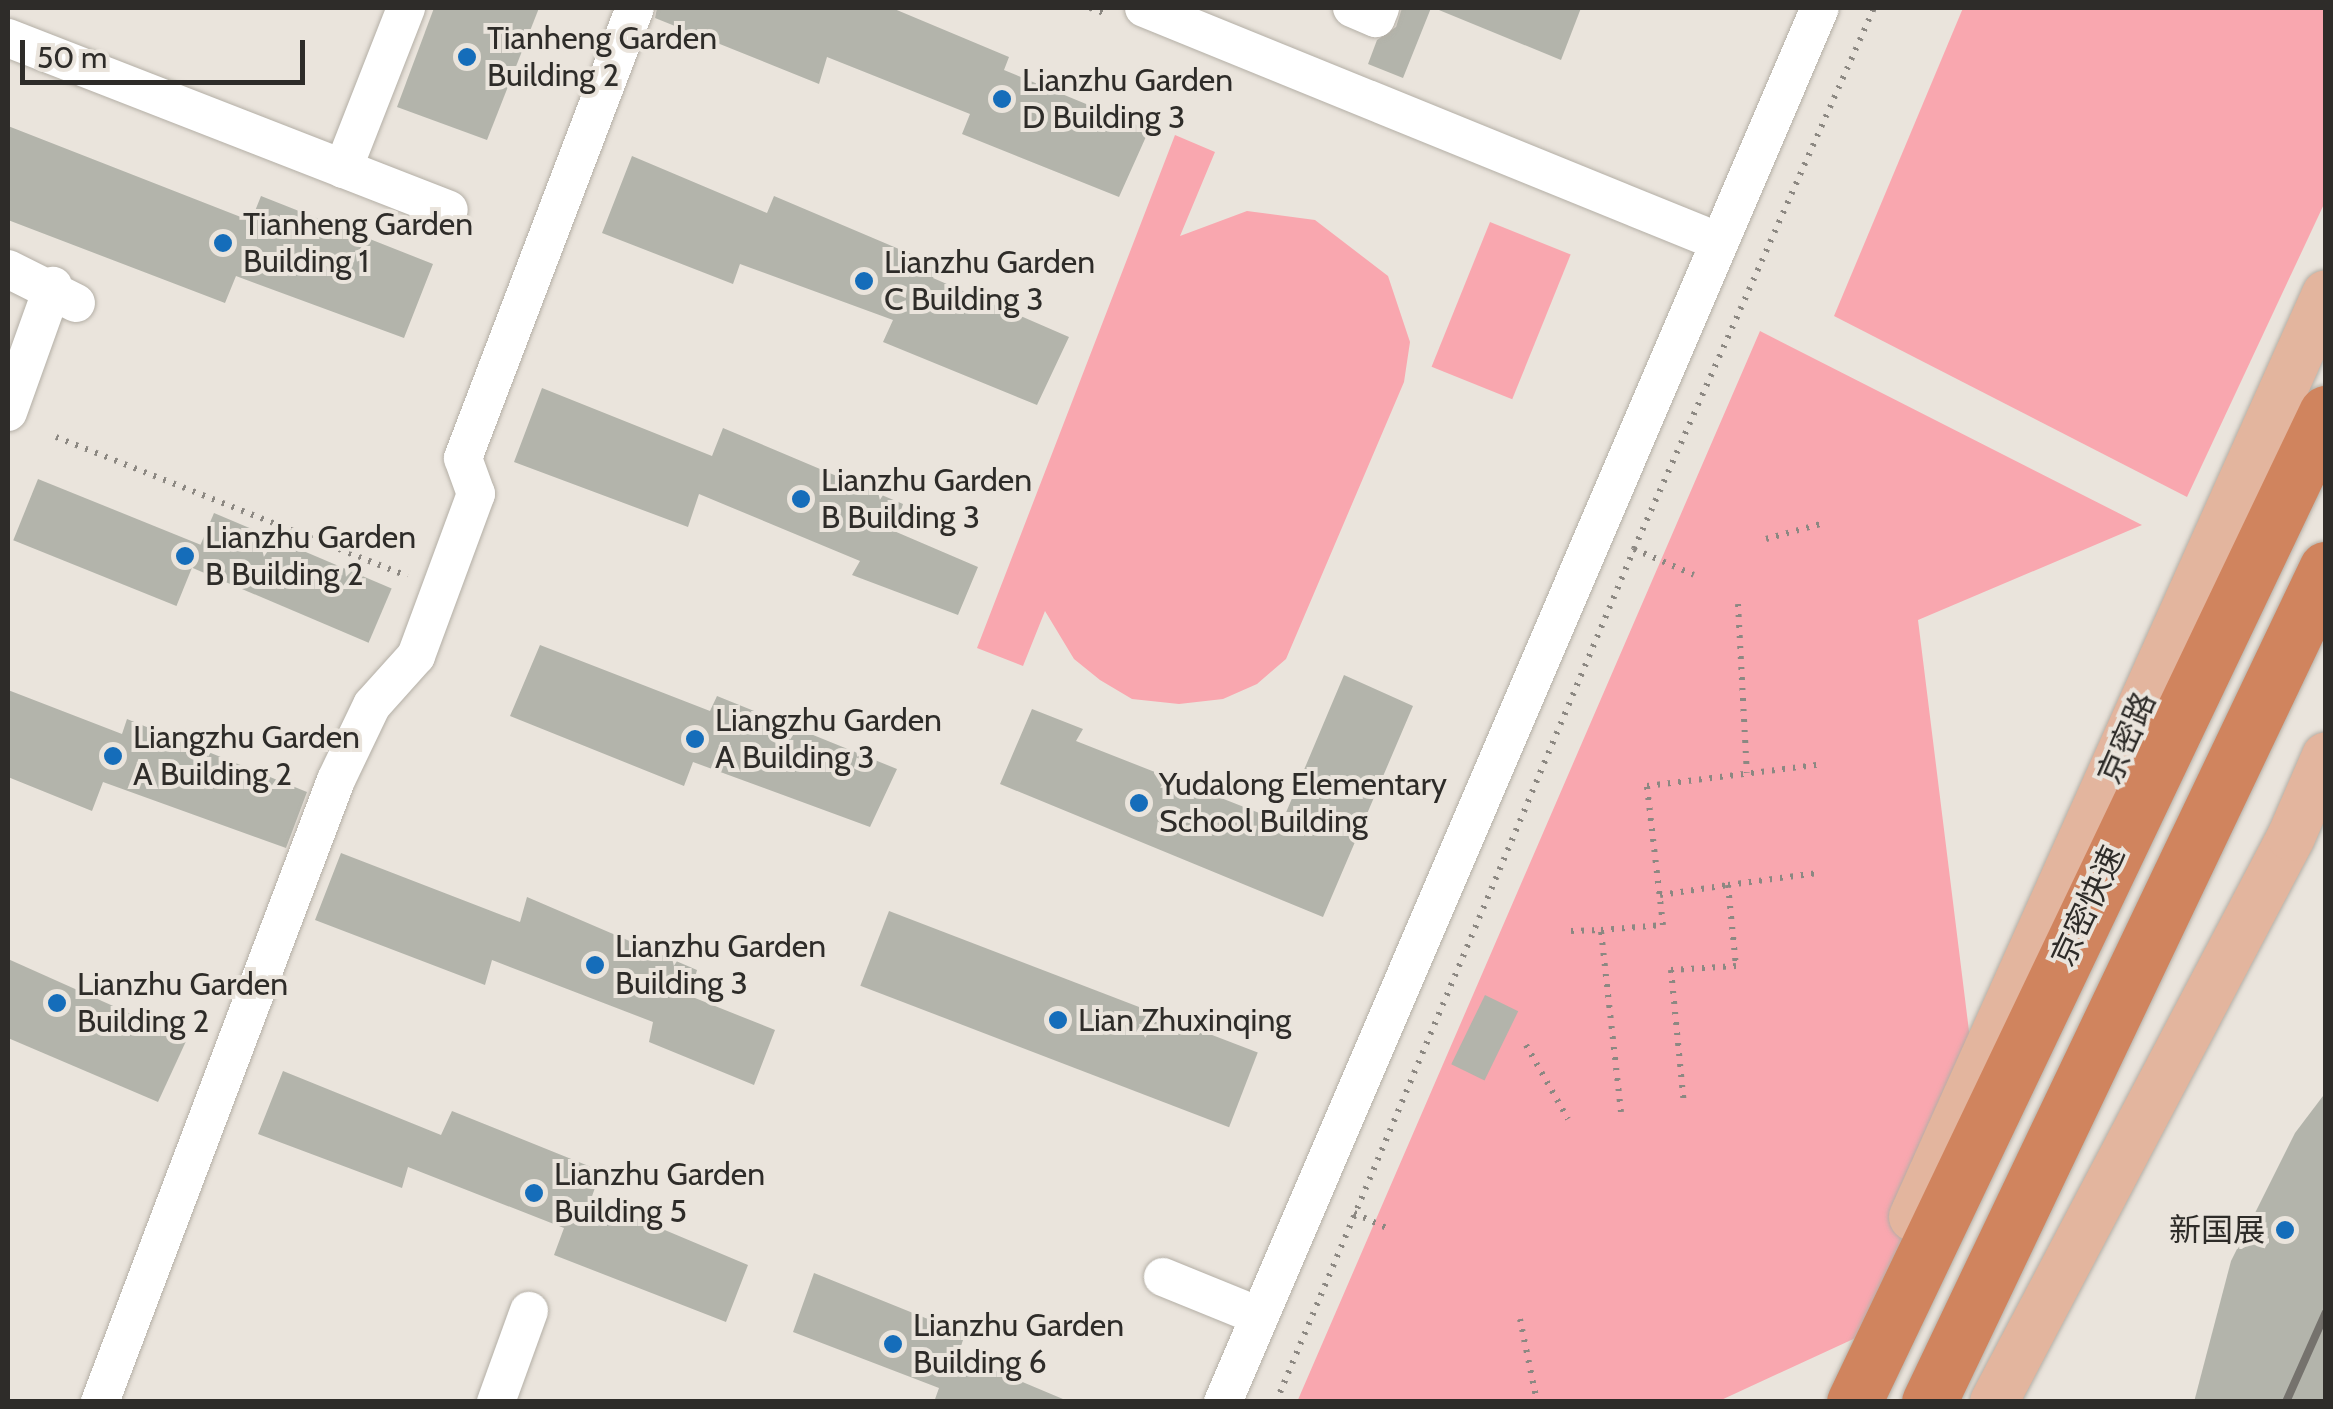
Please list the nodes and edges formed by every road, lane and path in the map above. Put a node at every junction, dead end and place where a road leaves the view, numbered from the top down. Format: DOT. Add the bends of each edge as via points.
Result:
graph roads {
  1 [pos="406,8"];
  2 [pos="635,8"];
  3 [pos="1144,8"];
  4 [pos="1352,8"];
  5 [pos="1380,8"];
  6 [pos="1820,8"];
  7 [pos="1874,8"];
  8 [pos="8,38"];
  9 [pos="343,169"];
  10 [pos="449,210"];
  11 [pos="1718,241"];
  12 [pos="8,268"];
  13 [pos="2326,294"];
  14 [pos="8,412"];
  15 [pos="2326,413"];
  16 [pos="56,437"];
  17 [pos="1821,524"];
  18 [pos="1766,539"];
  19 [pos="1634,550"];
  20 [pos="2326,569"];
  21 [pos="1694,575"];
  22 [pos="441,590"];
  23 [pos="1738,604"];
  24 [pos="2326,756"];
  25 [pos="1823,764"];
  26 [pos="1747,773"];
  27 [pos="1818,873"];
  28 [pos="1728,886"];
  29 [pos="1659,896"];
  30 [pos="1601,930"];
  31 [pos="1571,931"];
  32 [pos="1526,1044"];
  33 [pos="1684,1104"];
  34 [pos="1620,1112"];
  35 [pos="1568,1120"];
  36 [pos="1354,1213"];
  37 [pos="1391,1230"];
  38 [pos="1163,1277"];
  39 [pos="529,1311"];
  40 [pos="1259,1316"];
  41 [pos="1520,1319"];
  42 [pos="100,1402"];
  43 [pos="496,1402"];
  44 [pos="1223,1402"];
  45 [pos="1276,1402"];
  46 [pos="1537,1402"];
  47 [pos="1830,1402"];
  48 [pos="1854,1402"];
  49 [pos="1929,1402"];
  50 [pos="1994,1402"];
  1 -- 9 [label="street"];
  2 -- 22 [label="street" via="463,458 476,494"];
  3 -- 11 [label="street" via="1353,75"];
  4 -- 5 [label="street" via="1376,18"];
  6 -- 11 [label="street"];
  7 -- 19 [label="path"];
  8 -- 9 [label="street"];
  9 -- 10 [label="street"];
  11 -- 40 [label="street"];
  12 -- 14 [label="street" via="64,295"];
  13 -- 47 [label="main road, 京密路"];
  15 -- 48 [label="highway, 京密快速"];
  16 -- 22 [label="path"];
  17 -- 18 [label="path"];
  19 -- 21 [label="path"];
  19 -- 36 [label="path"];
  20 -- 49 [label="highway"];
  22 -- 42 [label="street" via="416,656 372,705 336,780"];
  23 -- 26 [label="path"];
  24 -- 50 [label="main road" via="2291,836"];
  25 -- 26 [label="path"];
  26 -- 29 [label="path" via="1647,786"];
  27 -- 28 [label="path"];
  28 -- 29 [label="path"];
  28 -- 33 [label="path" via="1736,966 1671,970"];
  29 -- 30 [label="path" via="1662,925"];
  30 -- 31 [label="path"];
  30 -- 34 [label="path"];
  32 -- 35 [label="path"];
  36 -- 37 [label="path"];
  36 -- 45 [label="path"];
  38 -- 40 [label="street"];
  39 -- 43 [label="street"];
  40 -- 44 [label="street"];
  41 -- 46 [label="path"];
}
